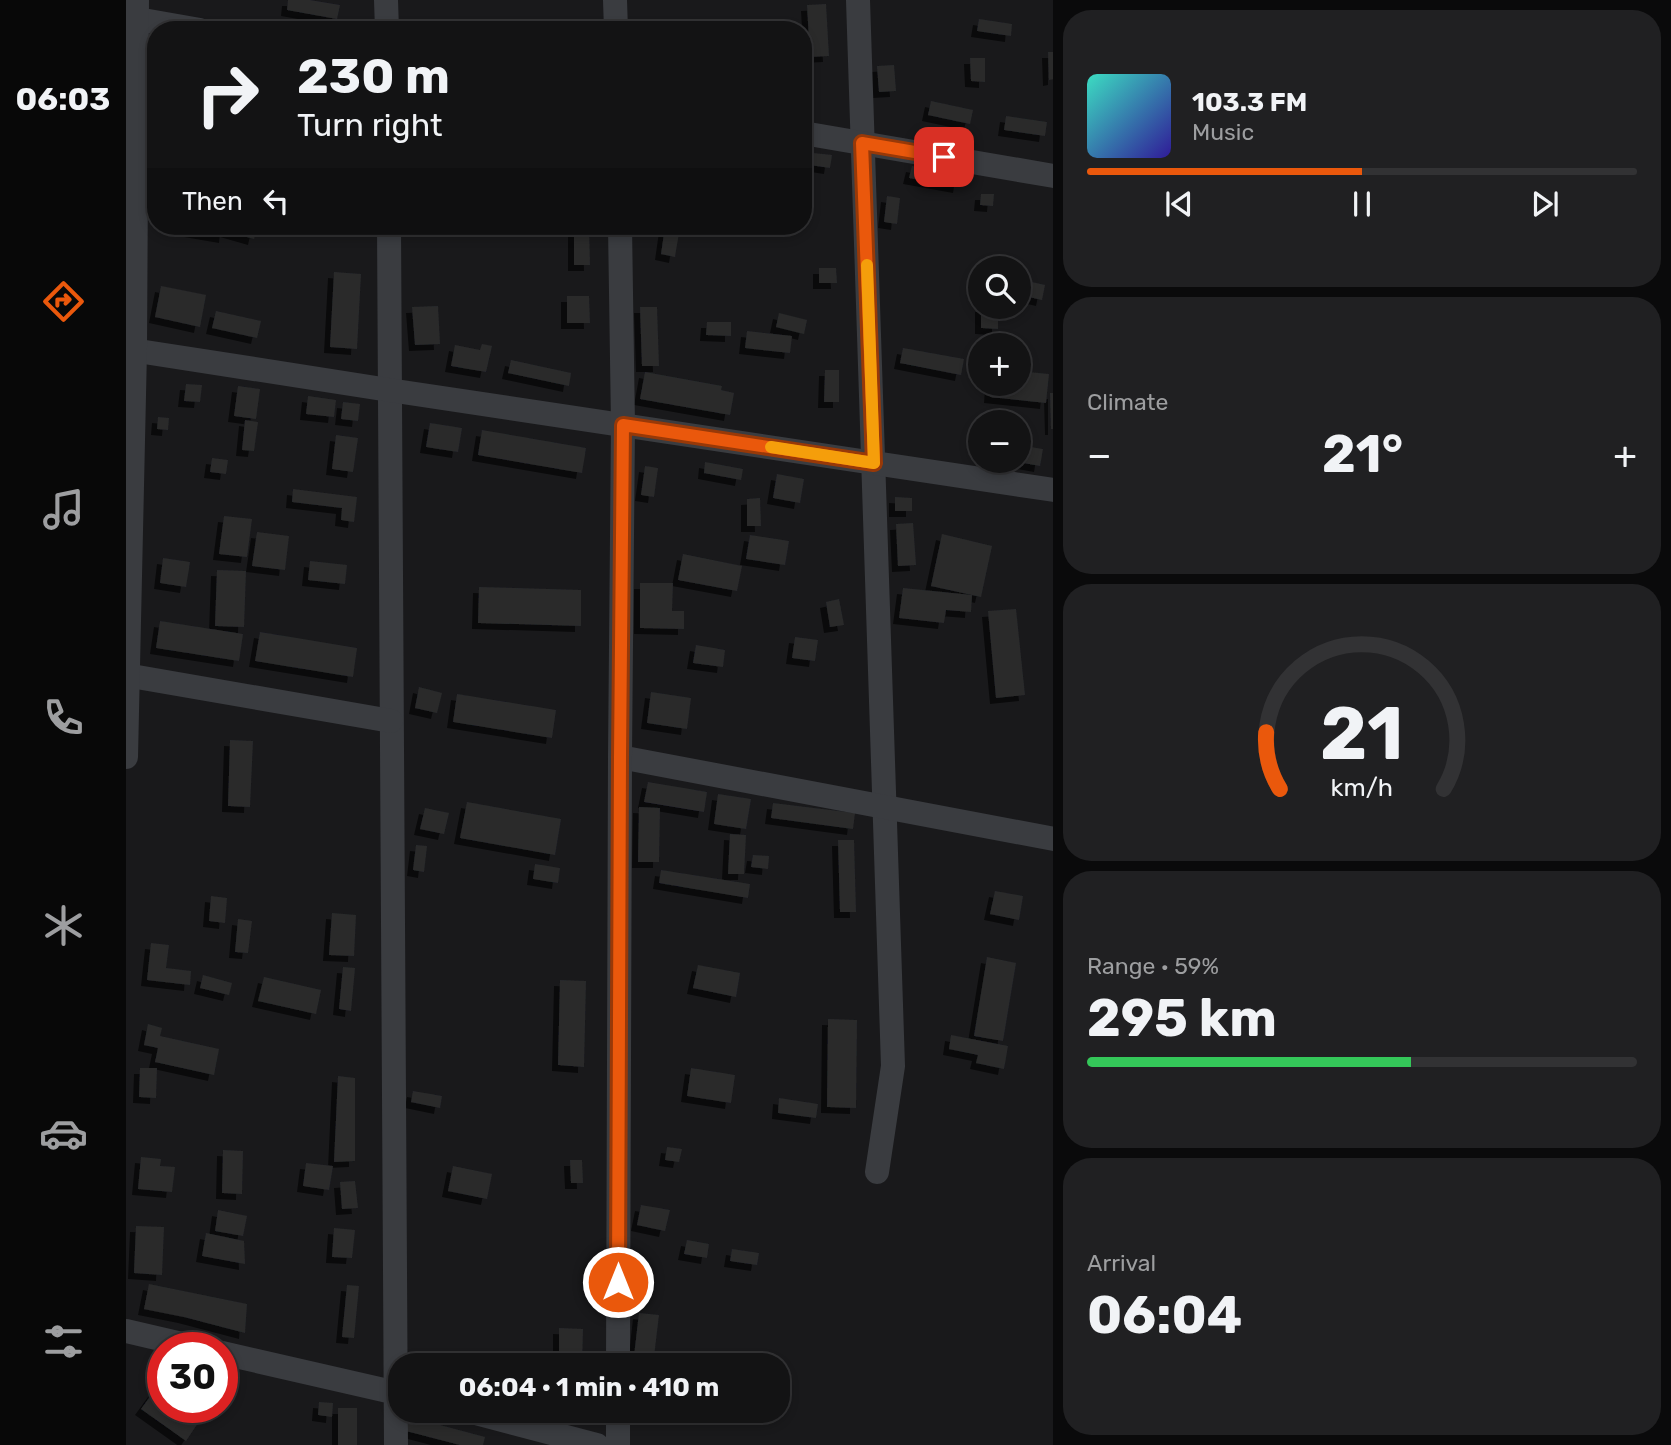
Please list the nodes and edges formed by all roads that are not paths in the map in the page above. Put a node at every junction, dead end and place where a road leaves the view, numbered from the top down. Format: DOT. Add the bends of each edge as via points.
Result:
graph roads {
  1 [pos="386,0"];
  2 [pos="615,0"];
  3 [pos="858,0"];
  4 [pos="133,12"];
  5 [pos="166,21"];
  6 [pos="387,21"];
  7 [pos="616,21"];
  8 [pos="812,135"];
  9 [pos="862,143"];
  10 [pos="1053,176"];
  11 [pos="389,235"];
  12 [pos="620,235"];
  13 [pos="131,350"];
  14 [pos="389,390"];
  15 [pos="623,425"];
  16 [pos="874,463"];
  17 [pos="1053,491"];
  18 [pos="127,676"];
  19 [pos="391,721"];
  20 [pos="126,757"];
  21 [pos="620,757"];
  22 [pos="885,807"];
  23 [pos="1053,839"];
  24 [pos="877,1172"];
  25 [pos="126,1331"];
  26 [pos="147,1336"];
  27 [pos="398,1353"];
  28 [pos="618,1353"];
  29 [pos="238,1357"];
  30 [pos="388,1391"];
  31 [pos="397,1423"];
  32 [pos="513,1423"];
  33 [pos="618,1423"];
  34 [pos="396,1445"];
  35 [pos="597,1445"];
  36 [pos="618,1445"];
  1 -- 6 [label="street"];
  2 -- 7 [label="street"];
  3 -- 9 [label="street"];
  4 -- 5 [label="street"];
  4 -- 13 [label="street"];
  8 -- 9 [label="street"];
  9 -- 10 [label="street"];
  9 -- 16 [label="street"];
  11 -- 14 [label="street"];
  12 -- 15 [label="street"];
  13 -- 14 [label="street"];
  13 -- 18 [label="street"];
  14 -- 15 [label="street"];
  14 -- 19 [label="street"];
  15 -- 16 [label="street"];
  15 -- 21 [label="street"];
  16 -- 17 [label="street"];
  16 -- 22 [label="street"];
  18 -- 19 [label="street"];
  18 -- 20 [label="street"];
  19 -- 27 [label="street"];
  21 -- 22 [label="street"];
  21 -- 28 [label="street"];
  22 -- 23 [label="street"];
  22 -- 24 [label="street" via="893,1066"];
  25 -- 26 [label="street"];
  29 -- 30 [label="street"];
  31 -- 34 [label="street"];
  32 -- 35 [label="street"];
  33 -- 36 [label="street"];
}
